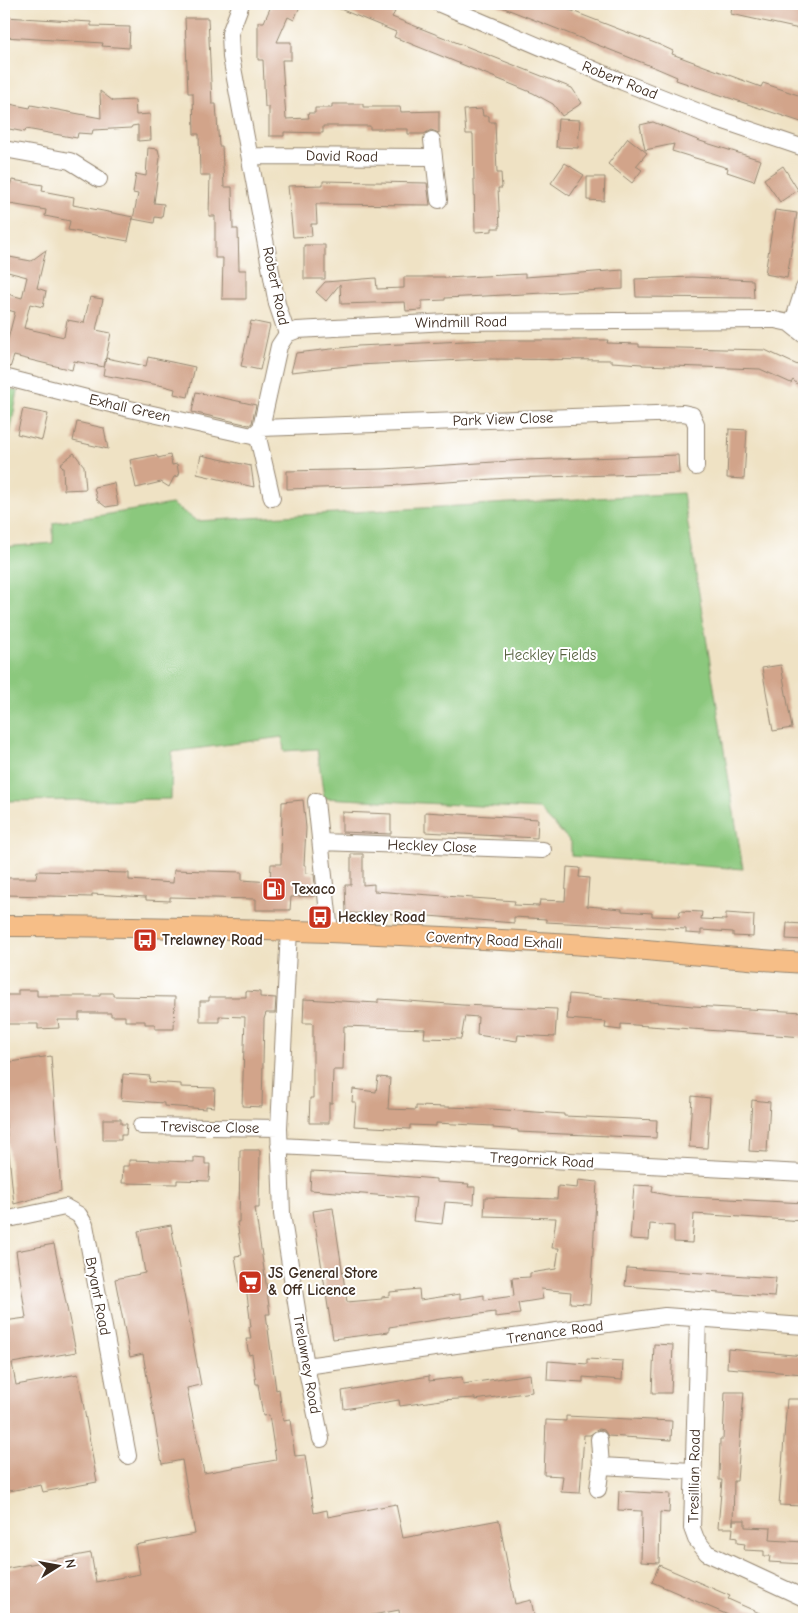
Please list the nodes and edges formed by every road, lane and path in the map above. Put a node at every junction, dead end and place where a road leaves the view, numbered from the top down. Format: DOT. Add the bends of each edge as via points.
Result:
graph roads {
  1 [pos="241,4"];
  2 [pos="440,4"];
  3 [pos="804,148"];
  4 [pos="4,149"];
  5 [pos="250,156"];
  6 [pos="99,179"];
  7 [pos="439,200"];
  8 [pos="804,288"];
  9 [pos="798,330"];
  10 [pos="287,334"];
  11 [pos="4,377"];
  12 [pos="259,430"];
  13 [pos="696,467"];
  14 [pos="272,498"];
  15 [pos="316,801"];
  16 [pos="320,842"];
  17 [pos="543,850"];
  18 [pos="4,926"];
  19 [pos="289,930"];
  20 [pos="330,932"];
  21 [pos="804,963"];
  22 [pos="141,1126"];
  23 [pos="279,1128"];
  24 [pos="279,1146"];
  25 [pos="804,1173"];
  26 [pos="4,1220"];
  27 [pos="698,1318"];
  28 [pos="804,1326"];
  29 [pos="306,1366"];
  30 [pos="599,1439"];
  31 [pos="321,1440"];
  32 [pos="128,1456"];
  33 [pos="601,1466"];
  34 [pos="692,1471"];
  35 [pos="598,1489"];
  36 [pos="804,1598"];
  1 -- 5 [label="street, Robert Road" via="230,33 230,48"];
  2 -- 3 [label="street, Robert Road" via="623,82"];
  4 -- 6 [label="street" via="70,161"];
  5 -- 7 [label="street, David Road" via="433,148"];
  5 -- 10 [label="street, Robert Road" via="277,304"];
  8 -- 9 [label="street"];
  9 -- 10 [label="street, Windmill Road" via="775,320 495,321 308,328"];
  10 -- 12 [label="street" via="279,346"];
  11 -- 12 [label="street, Exhall Green" via="245,436"];
  12 -- 13 [label="street, Park View Close" via="683,414 692,415 696,424"];
  12 -- 14 [label="street"];
  15 -- 16 [label="street"];
  16 -- 17 [label="street, Heckley Close"];
  16 -- 20 [label="street"];
  18 -- 19 [label="main road, Coventry Road Exhall"];
  19 -- 20 [label="main road, Coventry Road Exhall"];
  19 -- 23 [label="street, Trelawney Road"];
  20 -- 21 [label="main road, Coventry Road Exhall" via="557,943"];
  22 -- 23 [label="street, Treviscoe Close"];
  23 -- 24 [label="street, Trelawney Road"];
  24 -- 25 [label="street, Tregorrick Road"];
  24 -- 29 [label="street, Trelawney Road" via="282,1214"];
  26 -- 32 [label="street, Bryant Road" via="65,1207 80,1215 85,1225"];
  27 -- 28 [label="street, Trenance Road"];
  27 -- 29 [label="street, Trenance Road" via="666,1316"];
  27 -- 34 [label="street, Tresillian Road"];
  29 -- 31 [label="street, Trelawney Road"];
  30 -- 33 [label="street"];
  33 -- 34 [label="street"];
  33 -- 35 [label="street"];
  34 -- 36 [label="street, Tresillian Road" via="692,1528 696,1540 707,1553"];
}
